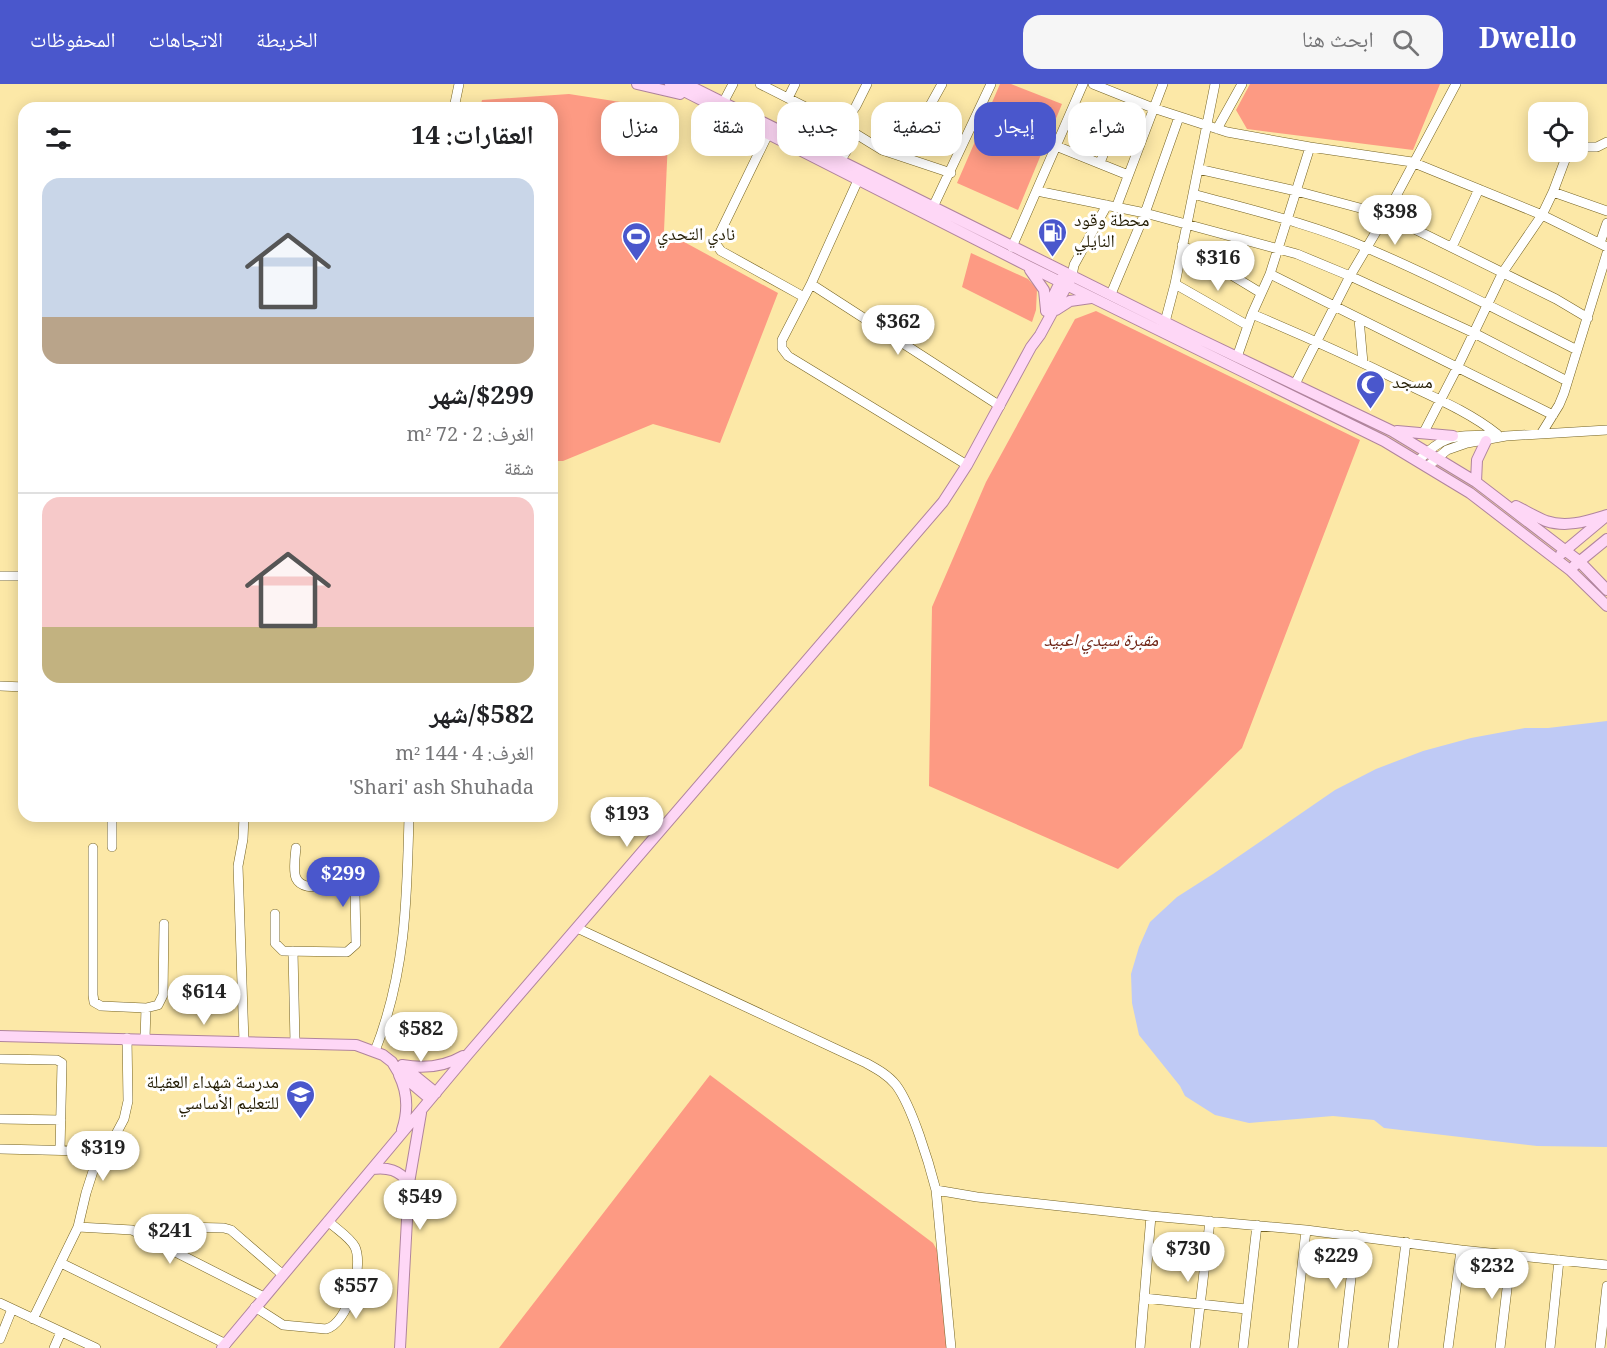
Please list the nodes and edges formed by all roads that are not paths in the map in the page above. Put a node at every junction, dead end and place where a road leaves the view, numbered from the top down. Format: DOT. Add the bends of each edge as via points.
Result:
graph roads {
  1 [pos="459,84"];
  2 [pos="637,84"];
  3 [pos="672,84"];
  4 [pos="734,84"];
  5 [pos="760,84"];
  6 [pos="795,84"];
  7 [pos="867,84"];
  8 [pos="942,84"];
  9 [pos="992,84"];
  10 [pos="1083,84"];
  11 [pos="1093,84"];
  12 [pos="1163,84"];
  13 [pos="1215,84"];
  14 [pos="1242,84"];
  15 [pos="1456,84"];
  16 [pos="692,90"];
  17 [pos="788,98"];
  18 [pos="455,102"];
  19 [pos="721,102"];
  20 [pos="724,102"];
  21 [pos="796,102"];
  22 [pos="857,102"];
  23 [pos="932,102"];
  24 [pos="1075,102"];
  25 [pos="1154,108"];
  26 [pos="1179,117"];
  27 [pos="1068,119"];
  28 [pos="1207,124"];
  29 [pos="1217,129"];
  30 [pos="768,134"];
  31 [pos="1607,142"];
  32 [pos="1056,146"];
  33 [pos="1310,147"];
  34 [pos="1588,147"];
  35 [pos="830,156"];
  36 [pos="843,156"];
  37 [pos="902,156"];
  38 [pos="1052,156"];
  39 [pos="1103,156"];
  40 [pos="840,161"];
  41 [pos="1412,162"];
  42 [pos="1564,162"];
  43 [pos="1100,163"];
  44 [pos="1198,169"];
  45 [pos="951,173"];
  46 [pos="1128,174"];
  47 [pos="858,180"];
  48 [pos="1479,189"];
  49 [pos="1037,191"];
  50 [pos="1296,191"];
  51 [pos="1553,192"];
  52 [pos="1193,194"];
  53 [pos="1111,206"];
  54 [pos="933,207"];
  55 [pos="1607,211"];
  56 [pos="1145,213"];
  57 [pos="1542,214"];
  58 [pos="1386,215"];
  59 [pos="1287,220"];
  60 [pos="1607,222"];
  61 [pos="1187,224"];
  62 [pos="1182,245"];
  63 [pos="1603,245"];
  64 [pos="1012,247"];
  65 [pos="1452,247"];
  66 [pos="1279,248"];
  67 [pos="1366,248"];
  68 [pos="1607,253"];
  69 [pos="1026,265"];
  70 [pos="1503,272"];
  71 [pos="1270,273"];
  72 [pos="1068,276"];
  73 [pos="1350,276"];
  74 [pos="811,284"];
  75 [pos="1175,284"];
  76 [pos="1261,292"];
  77 [pos="1111,294"];
  78 [pos="804,297"];
  79 [pos="1095,298"];
  80 [pos="1487,304"];
  81 [pos="1334,307"];
  82 [pos="1049,312"];
  83 [pos="1252,314"];
  84 [pos="1588,318"];
  85 [pos="1359,319"];
  86 [pos="1165,322"];
  87 [pos="1247,325"];
  88 [pos="1474,333"];
  89 [pos="1316,341"];
  90 [pos="1577,350"];
  91 [pos="1237,357"];
  92 [pos="1363,363"];
  93 [pos="1457,368"];
  94 [pos="1567,381"];
  95 [pos="1295,384"];
  96 [pos="1440,400"];
  97 [pos="1000,406"];
  98 [pos="1553,415"];
  99 [pos="1607,430"];
  100 [pos="1392,431"];
  101 [pos="1424,432"];
  102 [pos="1541,434"];
  103 [pos="1502,435"];
  104 [pos="1453,436"];
  105 [pos="1486,441"];
  106 [pos="1432,454"];
  107 [pos="1424,463"];
  108 [pos="967,465"];
  109 [pos="1476,482"];
  110 [pos="1499,499"];
  111 [pos="1607,515"];
  112 [pos="1607,539"];
  113 [pos="1565,550"];
  114 [pos="1555,559"];
  115 [pos="1579,561"];
  116 [pos="1570,570"];
  117 [pos="0,576"];
  118 [pos="18,576"];
  119 [pos="1607,590"];
  120 [pos="1607,606"];
  121 [pos="0,686"];
  122 [pos="18,687"];
  123 [pos="112,822"];
  124 [pos="243,822"];
  125 [pos="409,822"];
  126 [pos="112,847"];
  127 [pos="93,848"];
  128 [pos="296,848"];
  129 [pos="275,914"];
  130 [pos="164,924"];
  131 [pos="577,928"];
  132 [pos="293,951"];
  133 [pos="146,1008"];
  134 [pos="0,1036"];
  135 [pos="127,1038"];
  136 [pos="145,1039"];
  137 [pos="244,1042"];
  138 [pos="296,1043"];
  139 [pos="375,1051"];
  140 [pos="468,1053"];
  141 [pos="0,1059"];
  142 [pos="397,1067"];
  143 [pos="433,1096"];
  144 [pos="421,1111"];
  145 [pos="0,1119"];
  146 [pos="61,1120"];
  147 [pos="398,1139"];
  148 [pos="0,1149"];
  149 [pos="60,1150"];
  150 [pos="83,1151"];
  151 [pos="372,1169"];
  152 [pos="409,1183"];
  153 [pos="936,1190"];
  154 [pos="1150,1216"];
  155 [pos="328,1221"];
  156 [pos="1210,1221"];
  157 [pos="1257,1225"];
  158 [pos="78,1227"];
  159 [pos="183,1227"];
  160 [pos="1306,1230"];
  161 [pos="1356,1235"];
  162 [pos="1406,1242"];
  163 [pos="1461,1250"];
  164 [pos="1511,1255"];
  165 [pos="1559,1260"];
  166 [pos="61,1263"];
  167 [pos="1607,1265"];
  168 [pos="283,1275"];
  169 [pos="1607,1286"];
  170 [pos="264,1297"];
  171 [pos="1144,1298"];
  172 [pos="0,1303"];
  173 [pos="1199,1304"];
  174 [pos="255,1307"];
  175 [pos="12,1309"];
  176 [pos="1246,1309"];
  177 [pos="33,1319"];
  178 [pos="61,1332"];
  179 [pos="0,1339"];
  180 [pos="224,1346"];
  181 [pos="54,1348"];
  182 [pos="96,1348"];
  183 [pos="400,1348"];
  184 [pos="951,1348"];
  185 [pos="1140,1348"];
  186 [pos="1195,1348"];
  187 [pos="1243,1348"];
  188 [pos="1293,1348"];
  189 [pos="1343,1348"];
  190 [pos="1393,1348"];
  191 [pos="1448,1348"];
  192 [pos="1500,1348"];
  193 [pos="1550,1348"];
  194 [pos="1600,1348"];
  1 -- 18 [label="street"];
  2 -- 16 [label="main road"];
  3 -- 16 [label="main road"];
  4 -- 20 [label="street"];
  5 -- 17 [label="street"];
  6 -- 17 [label="street"];
  7 -- 22 [label="street"];
  8 -- 23 [label="street"];
  9 -- 45 [label="street"];
  10 -- 24 [label="street"];
  11 -- 25 [label="street"];
  12 -- 25 [label="street"];
  13 -- 28 [label="street"];
  14 -- 29 [label="street"];
  15 -- 41 [label="street"];
  16 -- 19 [label="main road"];
  16 -- 30 [label="main road"];
  17 -- 21 [label="street"];
  25 -- 26 [label="street"];
  25 -- 46 [label="street"];
  26 -- 28 [label="street"];
  26 -- 56 [label="street"];
  27 -- 32 [label="street"];
  28 -- 29 [label="street"];
  28 -- 44 [label="street"];
  29 -- 33 [label="street"];
  30 -- 47 [label="main road"];
  30 -- 78 [label="street" via="715,243 721,251"];
  31 -- 34 [label="street"];
  32 -- 43 [label="street"];
  33 -- 41 [label="street"];
  33 -- 50 [label="street"];
  35 -- 40 [label="main road"];
  36 -- 40 [label="street"];
  37 -- 45 [label="street"];
  38 -- 49 [label="street"];
  39 -- 43 [label="street"];
  40 -- 54 [label="main road"];
  41 -- 48 [label="street"];
  41 -- 58 [label="street"];
  42 -- 51 [label="street"];
  43 -- 46 [label="street"];
  44 -- 50 [label="street"];
  44 -- 52 [label="street"];
  45 -- 54 [label="street"];
  46 -- 53 [label="street"];
  47 -- 69 [label="main road"];
  47 -- 74 [label="street"];
  48 -- 57 [label="street"];
  48 -- 65 [label="street"];
  49 -- 53 [label="street"];
  49 -- 64 [label="street"];
  50 -- 58 [label="street"];
  50 -- 59 [label="street"];
  51 -- 55 [label="street"];
  51 -- 57 [label="street"];
  52 -- 59 [label="street"];
  52 -- 61 [label="street"];
  53 -- 56 [label="street"];
  53 -- 72 [label="street"];
  54 -- 64 [label="main road"];
  56 -- 61 [label="street"];
  56 -- 77 [label="street"];
  57 -- 63 [label="street"];
  57 -- 70 [label="street"];
  58 -- 65 [label="street"];
  58 -- 67 [label="street"];
  59 -- 66 [label="street"];
  59 -- 67 [label="street"];
  60 -- 63 [label="street"];
  61 -- 62 [label="street"];
  61 -- 66 [label="street"];
  62 -- 75 [label="street"];
  62 -- 76 [label="street"];
  64 -- 72 [label="main road"];
  65 -- 70 [label="street"];
  66 -- 71 [label="street"];
  66 -- 73 [label="street"];
  67 -- 73 [label="street"];
  67 -- 80 [label="street"];
  68 -- 84 [label="street"];
  69 -- 72 [label="main road"];
  69 -- 82 [label="main road" via="1044,290"];
  70 -- 80 [label="street"];
  70 -- 84 [label="street"];
  71 -- 76 [label="street"];
  71 -- 81 [label="street"];
  72 -- 77 [label="main road"];
  72 -- 79 [label="main road"];
  72 -- 82 [label="main road"];
  73 -- 81 [label="street"];
  73 -- 88 [label="street"];
  74 -- 78 [label="street"];
  74 -- 97 [label="street"];
  75 -- 86 [label="street"];
  75 -- 87 [label="street"];
  76 -- 83 [label="street"];
  77 -- 86 [label="main road"];
  78 -- 108 [label="street" via="782,340 784,351"];
  79 -- 82 [label="main road" via="1084,297"];
  79 -- 107 [label="main road"];
  80 -- 88 [label="street"];
  80 -- 90 [label="street"];
  81 -- 85 [label="street"];
  81 -- 89 [label="street"];
  82 -- 97 [label="main road"];
  83 -- 87 [label="street"];
  83 -- 89 [label="street"];
  84 -- 90 [label="street"];
  85 -- 92 [label="street"];
  85 -- 93 [label="street"];
  86 -- 91 [label="main road"];
  87 -- 91 [label="street"];
  88 -- 93 [label="street"];
  88 -- 94 [label="street"];
  89 -- 92 [label="street"];
  89 -- 95 [label="street"];
  90 -- 94 [label="street"];
  91 -- 95 [label="main road"];
  92 -- 96 [label="street"];
  93 -- 96 [label="street"];
  93 -- 98 [label="street"];
  94 -- 98 [label="street"];
  95 -- 100 [label="main road"];
  96 -- 101 [label="street"];
  96 -- 103 [label="street"];
  97 -- 108 [label="main road"];
  98 -- 102 [label="street"];
  99 -- 102 [label="street"];
  100 -- 101 [label="main road"];
  100 -- 106 [label="main road"];
  101 -- 104 [label="main road"];
  102 -- 103 [label="street"];
  103 -- 104 [label="street"];
  103 -- 105 [label="street"];
  104 -- 106 [label="street" via="1437,444"];
  105 -- 106 [label="street"];
  105 -- 109 [label="main road" via="1478,460"];
  106 -- 107 [label="street"];
  106 -- 109 [label="main road"];
  107 -- 114 [label="main road" via="1470,492"];
  108 -- 131 [label="main road" via="943,502"];
  109 -- 110 [label="main road"];
  110 -- 111 [label="main road" via="1557,523 1580,523"];
  110 -- 113 [label="main road"];
  111 -- 113 [label="main road"];
  112 -- 115 [label="main road"];
  113 -- 114 [label="main road"];
  113 -- 115 [label="main road"];
  114 -- 116 [label="main road"];
  115 -- 116 [label="main road"];
  115 -- 119 [label="main road"];
  116 -- 120 [label="main road"];
  117 -- 118 [label="street"];
  121 -- 122 [label="street"];
  123 -- 126 [label="street"];
  124 -- 137 [label="street" via="238,866"];
  125 -- 139 [label="street" via="402,954"];
  127 -- 133 [label="street" via="93,999 101,1006"];
  128 -- 132 [label="street" via="295,874 301,884 346,886 355,893 357,941 347,952"];
  129 -- 132 [label="street" via="276,945 283,951"];
  130 -- 133 [label="street" via="162,998 155,1007"];
  131 -- 140 [label="main road"];
  131 -- 153 [label="street" via="866,1063 887,1077 907,1103"];
  132 -- 138 [label="street"];
  133 -- 136 [label="street"];
  134 -- 135 [label="main road"];
  135 -- 136 [label="main road"];
  135 -- 158 [label="street" via="126,1110 120,1128 95,1165"];
  136 -- 137 [label="main road"];
  137 -- 138 [label="main road"];
  138 -- 139 [label="main road" via="346,1044"];
  139 -- 142 [label="main road"];
  140 -- 142 [label="main road" via="432,1067"];
  140 -- 143 [label="main road"];
  141 -- 146 [label="street" via="61,1062"];
  142 -- 143 [label="main road"];
  142 -- 147 [label="main road" via="406,1106"];
  143 -- 144 [label="main road"];
  144 -- 147 [label="main road"];
  144 -- 152 [label="main road"];
  145 -- 146 [label="street"];
  146 -- 149 [label="street"];
  147 -- 151 [label="main road"];
  148 -- 149 [label="street"];
  149 -- 150 [label="street"];
  151 -- 152 [label="main road" via="393,1170"];
  151 -- 155 [label="main road"];
  152 -- 183 [label="main road"];
  153 -- 154 [label="street"];
  153 -- 184 [label="street"];
  154 -- 156 [label="street"];
  154 -- 171 [label="street"];
  155 -- 168 [label="main road"];
  155 -- 174 [label="street" via="351,1242 357,1254 353,1290 339,1321 326,1329 287,1326"];
  156 -- 157 [label="street"];
  156 -- 173 [label="street"];
  157 -- 160 [label="street"];
  157 -- 176 [label="street"];
  158 -- 166 [label="street"];
  158 -- 170 [label="street" via="132,1230"];
  159 -- 168 [label="street" via="231,1230"];
  160 -- 161 [label="street"];
  160 -- 188 [label="street"];
  161 -- 162 [label="street"];
  161 -- 189 [label="street"];
  162 -- 163 [label="street"];
  162 -- 190 [label="street"];
  163 -- 164 [label="street"];
  163 -- 191 [label="street"];
  164 -- 165 [label="street"];
  164 -- 192 [label="street"];
  165 -- 167 [label="street"];
  165 -- 193 [label="street"];
  166 -- 177 [label="street"];
  166 -- 180 [label="street"];
  168 -- 170 [label="main road"];
  169 -- 194 [label="street"];
  170 -- 174 [label="main road"];
  171 -- 173 [label="street"];
  171 -- 185 [label="street"];
  172 -- 175 [label="street"];
  173 -- 176 [label="street"];
  173 -- 186 [label="street"];
  174 -- 180 [label="main road"];
  175 -- 177 [label="street"];
  175 -- 179 [label="street"];
  176 -- 187 [label="street"];
  177 -- 178 [label="street"];
  178 -- 181 [label="street"];
  178 -- 182 [label="street"];
}
